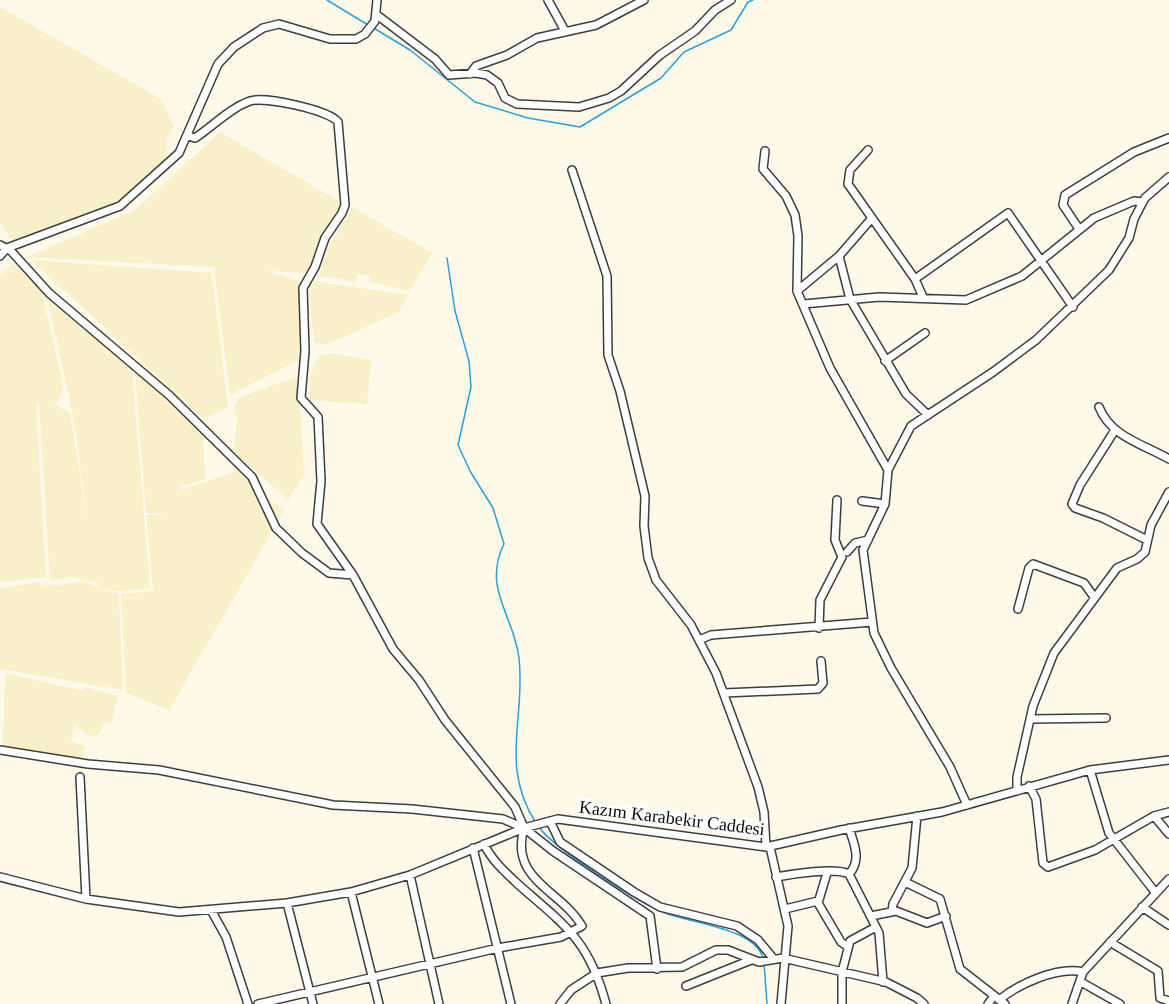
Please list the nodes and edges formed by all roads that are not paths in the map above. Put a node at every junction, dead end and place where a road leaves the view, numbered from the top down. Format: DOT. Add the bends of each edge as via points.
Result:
graph roads {
  1 [pos="377,0"];
  2 [pos="548,0"];
  3 [pos="644,0"];
  4 [pos="731,0"];
  5 [pos="376,18"];
  6 [pos="565,31"];
  7 [pos="470,74"];
  8 [pos="190,137"];
  9 [pos="1169,138"];
  10 [pos="868,150"];
  11 [pos="765,151"];
  12 [pos="572,170"];
  13 [pos="1169,177"];
  14 [pos="1142,202"];
  15 [pos="872,218"];
  16 [pos="1079,229"];
  17 [pos="6,248"];
  18 [pos="0,256"];
  19 [pos="839,256"];
  20 [pos="1042,261"];
  21 [pos="915,279"];
  22 [pos="797,291"];
  23 [pos="923,297"];
  24 [pos="850,300"];
  25 [pos="804,304"];
  26 [pos="1073,307"];
  27 [pos="925,333"];
  28 [pos="885,361"];
  29 [pos="1099,407"];
  30 [pos="928,415"];
  31 [pos="1115,430"];
  32 [pos="1169,459"];
  33 [pos="888,470"];
  34 [pos="1169,492"];
  35 [pos="837,500"];
  36 [pos="862,501"];
  37 [pos="885,504"];
  38 [pos="868,540"];
  39 [pos="1147,540"];
  40 [pos="844,552"];
  41 [pos="863,555"];
  42 [pos="353,575"];
  43 [pos="1094,597"];
  44 [pos="1018,609"];
  45 [pos="872,622"];
  46 [pos="819,628"];
  47 [pos="699,640"];
  48 [pos="821,661"];
  49 [pos="724,693"];
  50 [pos="1106,718"];
  51 [pos="1030,719"];
  52 [pos="0,750"];
  53 [pos="1169,760"];
  54 [pos="1090,770"];
  55 [pos="80,777"];
  56 [pos="1029,786"];
  57 [pos="1017,791"];
  58 [pos="967,805"];
  59 [pos="1169,812"];
  60 [pos="917,816"];
  61 [pos="1154,816"];
  62 [pos="550,821"];
  63 [pos="524,828"];
  64 [pos="849,828"];
  65 [pos="1169,834"];
  66 [pos="1113,838"];
  67 [pos="484,844"];
  68 [pos="768,847"];
  69 [pos="473,848"];
  70 [pos="827,873"];
  71 [pos="410,874"];
  72 [pos="849,874"];
  73 [pos="0,877"];
  74 [pos="776,877"];
  75 [pos="1169,879"];
  76 [pos="905,882"];
  77 [pos="351,892"];
  78 [pos="1155,892"];
  79 [pos="86,899"];
  80 [pos="818,901"];
  81 [pos="287,903"];
  82 [pos="1142,907"];
  83 [pos="785,909"];
  84 [pos="211,910"];
  85 [pos="892,911"];
  86 [pos="871,915"];
  87 [pos="946,916"];
  88 [pos="1169,925"];
  89 [pos="876,927"];
  90 [pos="571,931"];
  91 [pos="1110,942"];
  92 [pos="848,947"];
  93 [pos="498,948"];
  94 [pos="783,958"];
  95 [pos="770,960"];
  96 [pos="755,961"];
  97 [pos="430,965"];
  98 [pos="657,969"];
  99 [pos="842,972"];
  100 [pos="1083,972"];
  101 [pos="597,973"];
  102 [pos="372,978"];
  103 [pos="883,982"];
  104 [pos="1081,982"];
  105 [pos="686,986"];
  106 [pos="310,991"];
  107 [pos="1000,1000"];
  108 [pos="1169,1001"];
  109 [pos="248,1004"];
  110 [pos="258,1004"];
  111 [pos="313,1004"];
  112 [pos="379,1004"];
  113 [pos="439,1004"];
  114 [pos="511,1004"];
  115 [pos="560,1004"];
  116 [pos="606,1004"];
  117 [pos="781,1004"];
  118 [pos="842,1004"];
  119 [pos="924,1004"];
  120 [pos="988,1004"];
  121 [pos="1072,1004"];
  122 [pos="1120,1004"];
  1 -- 5 [label="street"];
  2 -- 6 [label="street"];
  3 -- 6 [label="street" via="596,25"];
  4 -- 7 [label="street" via="621,91 605,99 572,107 517,104 505,98 491,77"];
  5 -- 7 [label="street" via="435,60 449,75"];
  5 -- 8 [label="street" via="360,38 344,40 284,24 262,28 234,47 218,64 194,116"];
  6 -- 7 [label="street" via="537,38 476,66"];
  8 -- 17 [label="street" via="179,153 120,206"];
  8 -- 42 [label="street" via="241,105 261,99 327,113 340,125 345,205 303,288 305,351 301,398 318,417 321,481 317,524"];
  9 -- 16 [label="street" via="1134,152 1065,195 1063,205"];
  10 -- 15 [label="street" via="847,179"];
  11 -- 22 [label="street" via="763,169 786,196 796,222"];
  12 -- 47 [label="street" via="607,276 608,355 645,496 648,558 656,580"];
  13 -- 14 [label="street"];
  14 -- 16 [label="street" via="1134,201"];
  14 -- 26 [label="street" via="1118,258"];
  15 -- 19 [label="street"];
  15 -- 21 [label="street"];
  16 -- 20 [label="street"];
  17 -- 18 [label="street"];
  17 -- 42 [label="street" via="41,286 169,395 252,477 276,528 302,553 329,573"];
  19 -- 22 [label="street"];
  19 -- 24 [label="street"];
  20 -- 21 [label="street" via="1008,213"];
  20 -- 23 [label="street" via="1013,280 966,300"];
  20 -- 26 [label="street"];
  21 -- 23 [label="street"];
  22 -- 25 [label="street"];
  23 -- 24 [label="street"];
  24 -- 25 [label="street"];
  24 -- 28 [label="street"];
  25 -- 33 [label="street" via="830,368"];
  26 -- 30 [label="street" via="1007,362"];
  27 -- 28 [label="street"];
  28 -- 30 [label="street" via="910,399"];
  29 -- 31 [label="street"];
  30 -- 33 [label="street" via="911,426"];
  31 -- 32 [label="street"];
  31 -- 39 [label="street" via="1072,504"];
  33 -- 37 [label="street"];
  34 -- 39 [label="street"];
  35 -- 40 [label="street" via="835,540"];
  36 -- 37 [label="street"];
  37 -- 38 [label="street"];
  38 -- 40 [label="street" via="855,543"];
  38 -- 41 [label="street"];
  39 -- 43 [label="street" via="1143,554 1117,568"];
  40 -- 41 [label="street"];
  40 -- 46 [label="street" via="820,600"];
  41 -- 45 [label="street"];
  42 -- 63 [label="street" via="393,648 514,807"];
  43 -- 44 [label="street" via="1084,584 1033,564"];
  43 -- 51 [label="street" via="1054,653"];
  45 -- 46 [label="street"];
  45 -- 58 [label="street" via="878,645 950,767"];
  46 -- 47 [label="street" via="711,635"];
  47 -- 49 [label="street"];
  48 -- 49 [label="street" via="823,683 818,689"];
  49 -- 68 [label="street" via="761,797"];
  50 -- 51 [label="street"];
  51 -- 57 [label="street"];
  52 -- 63 [label="street" via="159,770 333,805 503,819"];
  53 -- 54 [label="street, Kazım Karabekir Caddesi"];
  54 -- 56 [label="street, Kazım Karabekir Caddesi"];
  54 -- 66 [label="street" via="1100,811"];
  55 -- 79 [label="street"];
  56 -- 57 [label="street, Kazım Karabekir Caddesi"];
  56 -- 66 [label="street" via="1036,799 1045,866 1095,850"];
  57 -- 58 [label="street, Kazım Karabekir Caddesi"];
  58 -- 60 [label="street, Kazım Karabekir Caddesi"];
  59 -- 61 [label="street"];
  60 -- 64 [label="street, Kazım Karabekir Caddesi"];
  60 -- 76 [label="street" via="916,846"];
  61 -- 65 [label="street"];
  61 -- 66 [label="street"];
  62 -- 63 [label="street, Kazım Karabekir Caddesi"];
  62 -- 68 [label="street, Kazım Karabekir Caddesi" via="587,821"];
  62 -- 95 [label="street" via="560,842 634,892 660,907 737,926 758,940"];
  63 -- 67 [label="street, Kazım Karabekir Caddesi"];
  63 -- 90 [label="street" via="519,844 524,860 537,881 579,920 582,926"];
  63 -- 98 [label="street" via="650,916"];
  64 -- 68 [label="street, Kazım Karabekir Caddesi"];
  64 -- 72 [label="street" via="857,858"];
  66 -- 78 [label="street"];
  67 -- 69 [label="street, Kazım Karabekir Caddesi"];
  67 -- 90 [label="street" via="501,868"];
  68 -- 74 [label="street"];
  69 -- 71 [label="street, Kazım Karabekir Caddesi"];
  69 -- 93 [label="street"];
  70 -- 72 [label="street"];
  70 -- 74 [label="street" via="810,871"];
  70 -- 80 [label="street"];
  71 -- 77 [label="street, Kazım Karabekir Caddesi"];
  71 -- 97 [label="street"];
  72 -- 86 [label="street"];
  73 -- 79 [label="street, Kazım Karabekir Caddesi"];
  74 -- 83 [label="street"];
  75 -- 78 [label="street"];
  76 -- 85 [label="street"];
  76 -- 87 [label="street" via="938,897"];
  77 -- 81 [label="street, Kazım Karabekir Caddesi"];
  77 -- 102 [label="street"];
  78 -- 82 [label="street"];
  79 -- 84 [label="street, Kazım Karabekir Caddesi" via="179,912"];
  80 -- 83 [label="street"];
  80 -- 92 [label="street" via="841,942"];
  81 -- 84 [label="street, Kazım Karabekir Caddesi"];
  81 -- 106 [label="street"];
  82 -- 88 [label="street"];
  82 -- 91 [label="street"];
  83 -- 94 [label="street" via="788,933"];
  84 -- 109 [label="street" via="226,937"];
  85 -- 86 [label="street"];
  85 -- 87 [label="street" via="927,923"];
  86 -- 89 [label="street"];
  87 -- 107 [label="street" via="960,969"];
  89 -- 92 [label="street" via="855,937"];
  89 -- 103 [label="street"];
  90 -- 93 [label="street" via="561,937"];
  90 -- 101 [label="street"];
  91 -- 100 [label="street"];
  91 -- 108 [label="street" via="1158,972 1160,998"];
  92 -- 99 [label="street"];
  93 -- 97 [label="street"];
  93 -- 114 [label="street"];
  94 -- 95 [label="street"];
  94 -- 99 [label="street"];
  94 -- 117 [label="street"];
  95 -- 96 [label="street"];
  96 -- 98 [label="street" via="728,950 716,950 682,967"];
  96 -- 105 [label="street"];
  97 -- 102 [label="street"];
  97 -- 113 [label="street"];
  98 -- 101 [label="street"];
  99 -- 103 [label="street"];
  99 -- 118 [label="street"];
  100 -- 104 [label="street"];
  100 -- 107 [label="street" via="1065,972 1027,982"];
  101 -- 115 [label="street" via="571,990"];
  101 -- 116 [label="street"];
  102 -- 106 [label="street"];
  102 -- 112 [label="street"];
  103 -- 119 [label="street"];
  104 -- 121 [label="street"];
  104 -- 122 [label="street"];
  106 -- 110 [label="street"];
  106 -- 111 [label="street"];
  107 -- 120 [label="street"];
}
